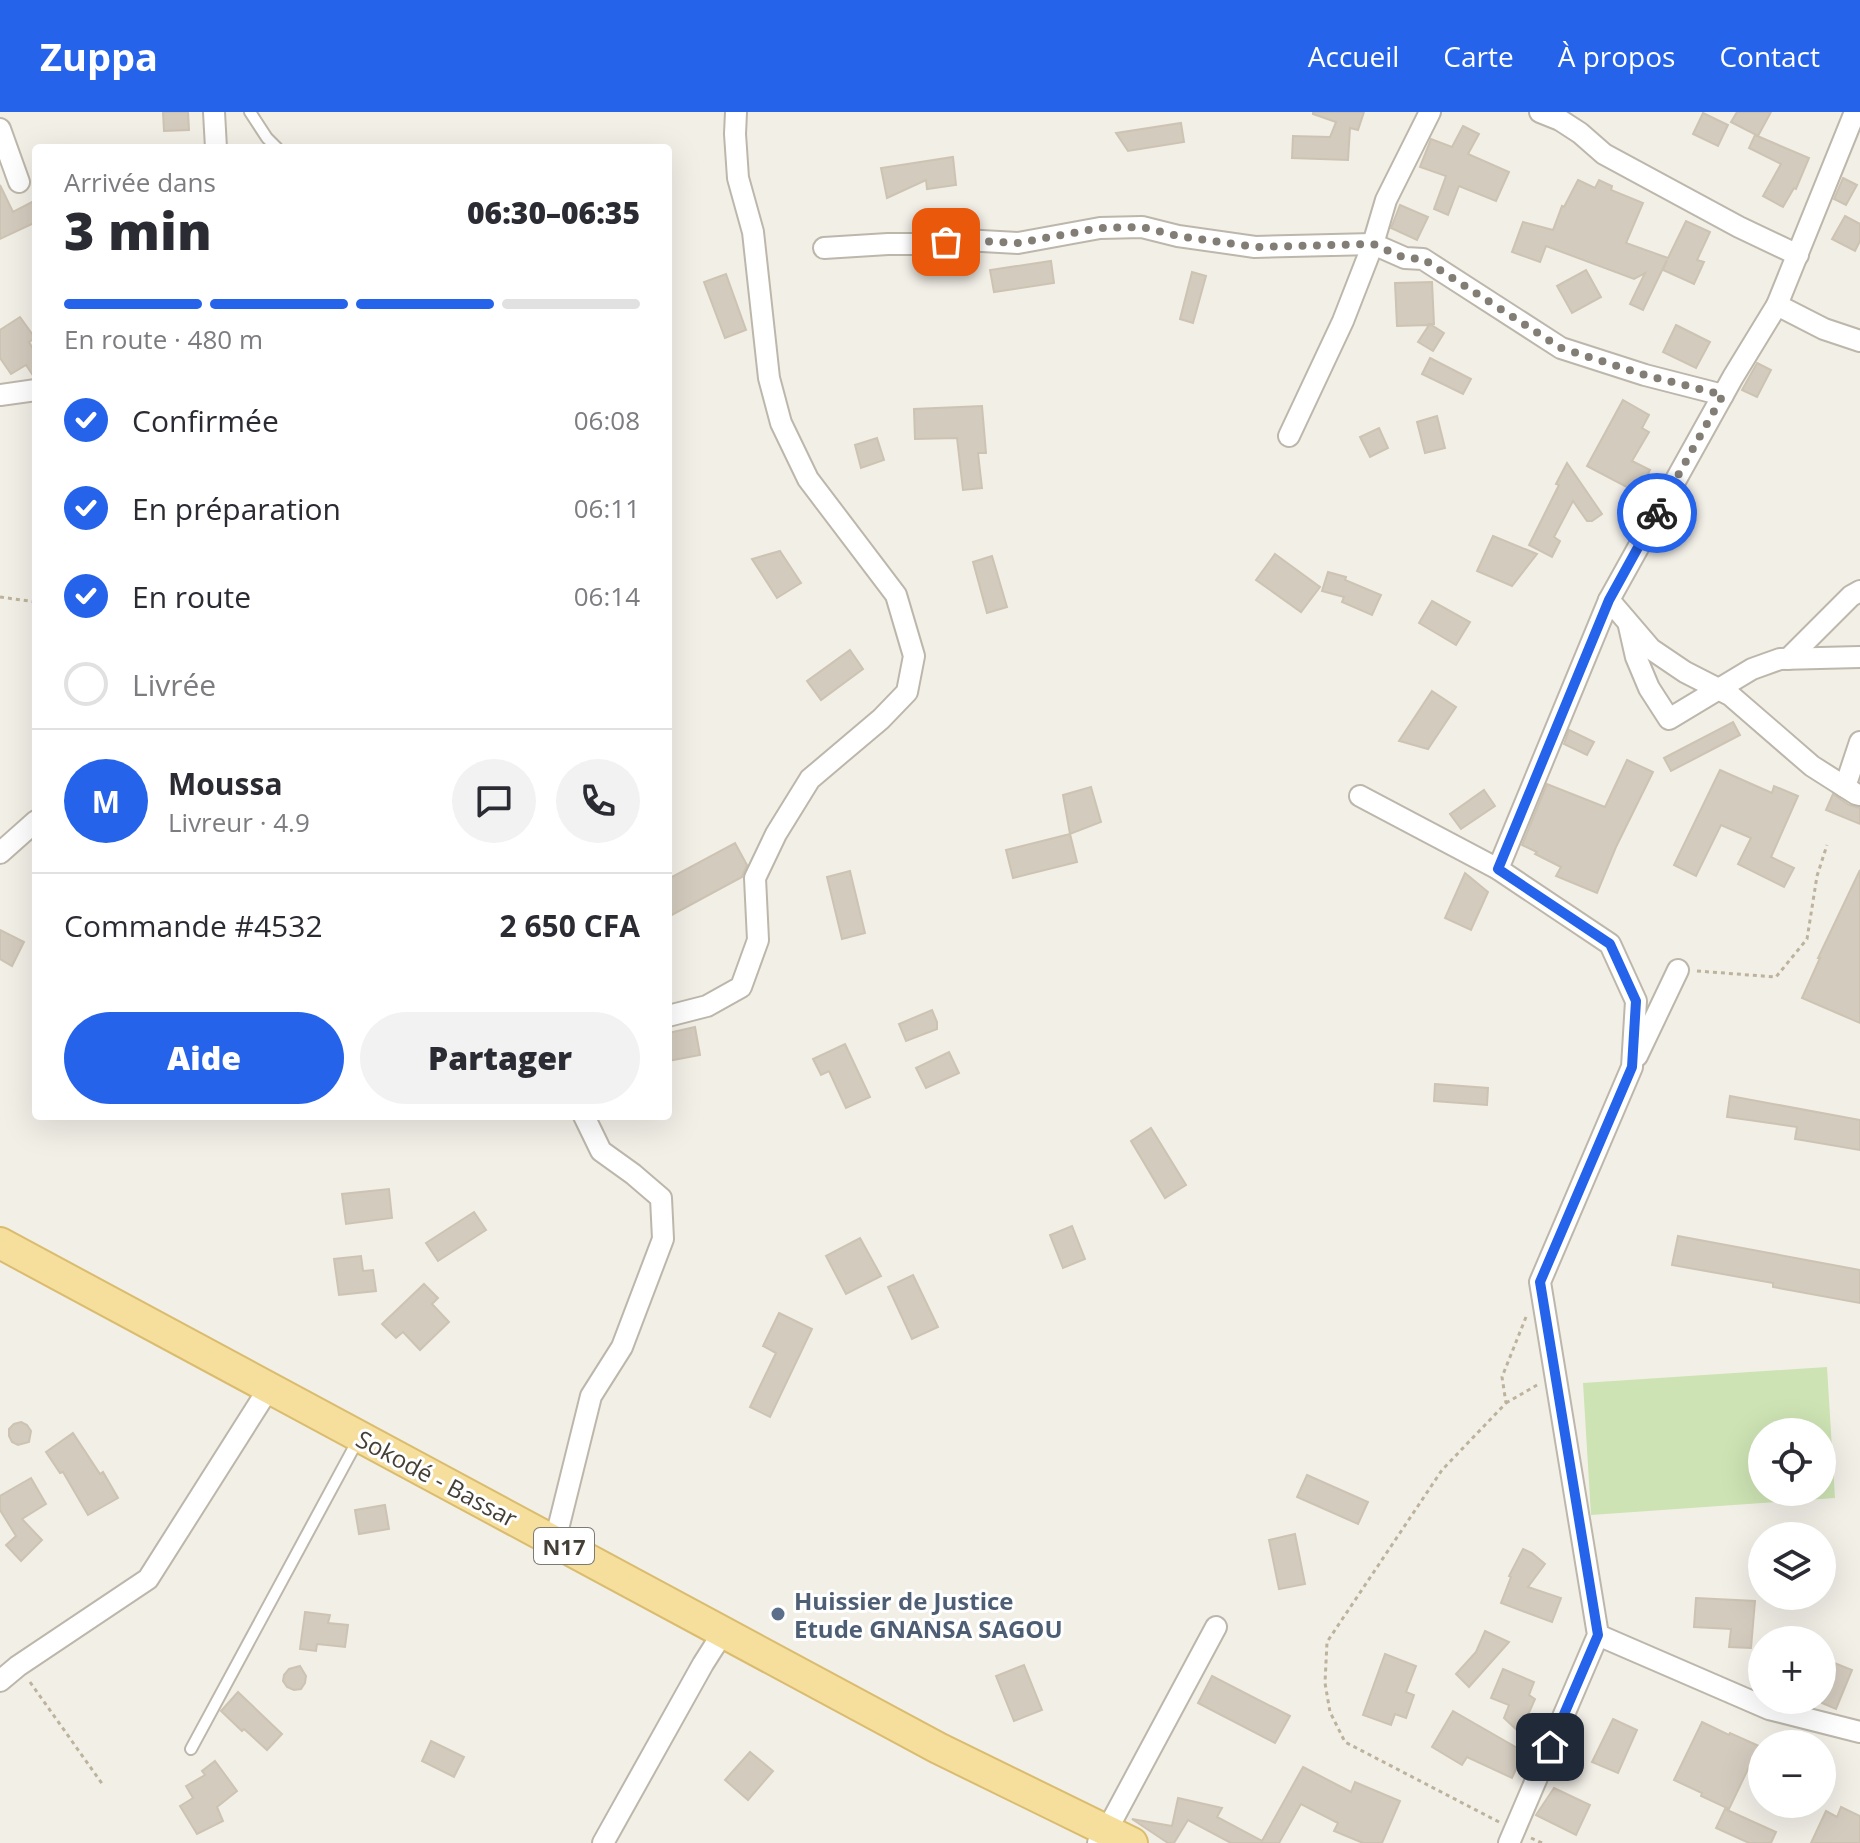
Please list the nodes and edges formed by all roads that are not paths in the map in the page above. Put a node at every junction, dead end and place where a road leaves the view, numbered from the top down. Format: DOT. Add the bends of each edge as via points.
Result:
graph roads {
  1 [pos="214,112"];
  2 [pos="250,112"];
  3 [pos="736,112"];
  4 [pos="1430,112"];
  5 [pos="1540,112"];
  6 [pos="1855,112"];
  7 [pos="0,129"];
  8 [pos="216,144"];
  9 [pos="273,144"];
  10 [pos="19,182"];
  11 [pos="1373,244"];
  12 [pos="824,248"];
  13 [pos="1798,255"];
  14 [pos="1777,305"];
  15 [pos="1860,341"];
  16 [pos="32,391"];
  17 [pos="0,395"];
  18 [pos="1723,395"];
  19 [pos="1289,436"];
  20 [pos="1860,591"];
  21 [pos="1609,600"];
  22 [pos="1628,622"];
  23 [pos="1860,657"];
  24 [pos="1788,659"];
  25 [pos="1719,690"];
  26 [pos="1860,742"];
  27 [pos="1853,791"];
  28 [pos="1360,796"];
  29 [pos="32,825"];
  30 [pos="0,853"];
  31 [pos="1498,869"];
  32 [pos="1678,970"];
  33 [pos="672,1015"];
  34 [pos="1632,1067"];
  35 [pos="586,1120"];
  36 [pos="0,1243"];
  37 [pos="269,1388"];
  38 [pos="360,1436"];
  39 [pos="555,1541"];
  40 [pos="1216,1627"];
  41 [pos="724,1631"];
  42 [pos="1598,1635"];
  43 [pos="0,1681"];
  44 [pos="1860,1732"];
  45 [pos="191,1749"];
  46 [pos="1511,1837"];
  47 [pos="1112,1839"];
  48 [pos="603,1843"];
  1 -- 8 [label="street"];
  2 -- 9 [label="lane"];
  3 -- 33 [label="street" via="738,178 753,232 769,378 781,423 808,479 896,595 914,656 907,692 810,779 776,834 755,878 758,940 741,987 707,1006"];
  4 -- 11 [label="street" via="1386,200"];
  5 -- 13 [label="street" via="1580,133 1604,154"];
  6 -- 13 [label="street"];
  7 -- 10 [label="street"];
  11 -- 12 [label="street" via="1255,247 1142,227 1100,228 1018,243 964,240"];
  11 -- 18 [label="street" via="1405,258 1423,259 1561,348"];
  11 -- 19 [label="street"];
  13 -- 14 [label="street"];
  14 -- 15 [label="street"];
  14 -- 18 [label="street"];
  16 -- 17 [label="street"];
  18 -- 21 [label="street"];
  20 -- 24 [label="street"];
  21 -- 22 [label="street"];
  21 -- 31 [label="street"];
  22 -- 25 [label="street" via="1651,649"];
  22 -- 25 [label="street" via="1649,688 1669,719"];
  23 -- 24 [label="street"];
  24 -- 25 [label="street" via="1752,669"];
  25 -- 27 [label="street" via="1812,766"];
  26 -- 27 [label="street"];
  28 -- 31 [label="street"];
  29 -- 30 [label="street"];
  31 -- 34 [label="street" via="1610,944 1636,1001"];
  32 -- 34 [label="street"];
  34 -- 42 [label="street" via="1540,1282"];
  35 -- 39 [label="street" via="601,1151 661,1198 663,1239 622,1347 591,1396"];
  36 -- 37 [label="main road, Sokodé - Bassar / N17"];
  37 -- 38 [label="main road, Sokodé - Bassar / N17"];
  37 -- 43 [label="street" via="148,1579"];
  38 -- 39 [label="main road, Sokodé - Bassar / N17"];
  38 -- 45 [label="lane"];
  39 -- 41 [label="main road, Sokodé - Bassar / N17"];
  40 -- 47 [label="street"];
  41 -- 47 [label="main road, Sokodé - Bassar / N17"];
  41 -- 48 [label="street"];
  42 -- 44 [label="street" via="1769,1709"];
  42 -- 46 [label="street"];
}
